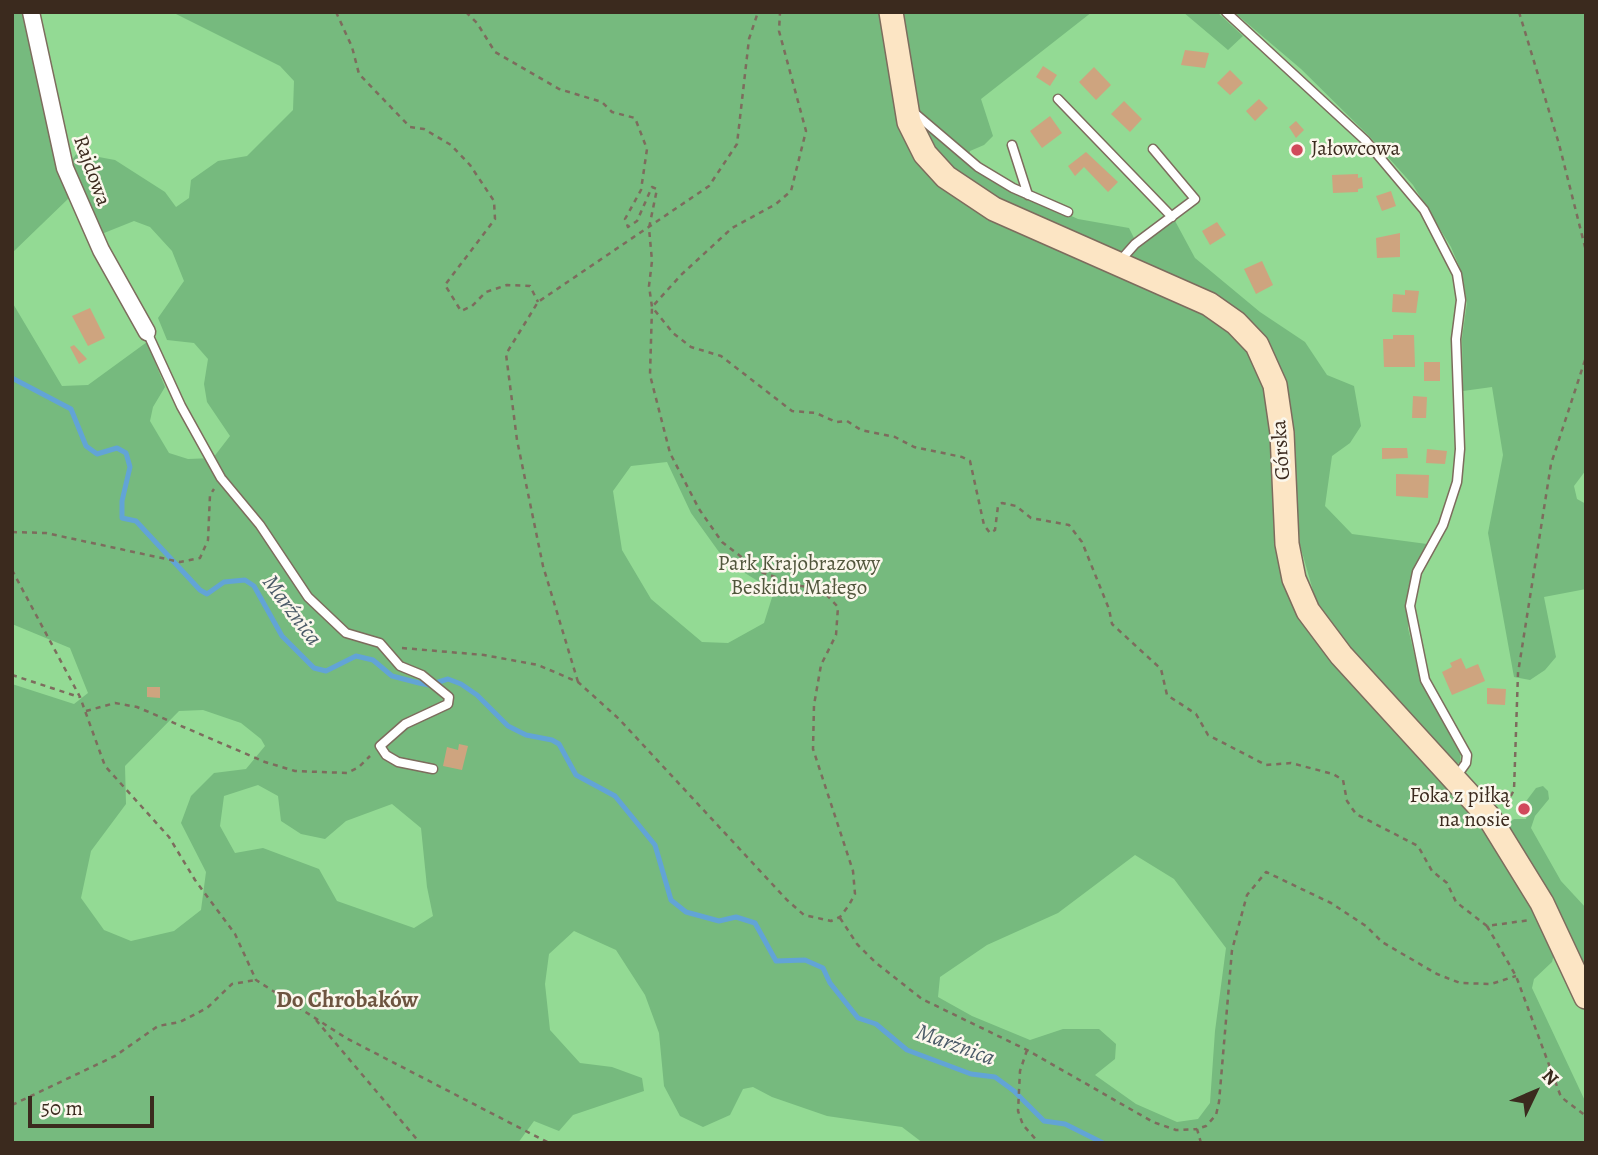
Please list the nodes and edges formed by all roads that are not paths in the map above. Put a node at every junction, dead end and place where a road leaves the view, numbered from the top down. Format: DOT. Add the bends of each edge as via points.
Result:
graph roads {
  1 [pos="31,12"];
  2 [pos="891,12"];
  3 [pos="1226,12"];
  4 [pos="1058,99"];
  5 [pos="905,108"];
  6 [pos="1012,145"];
  7 [pos="1153,149"];
  8 [pos="1028,195"];
  9 [pos="1068,212"];
  10 [pos="1172,217"];
  11 [pos="1117,265"];
  12 [pos="147,332"];
  13 [pos="433,769"];
  14 [pos="1456,778"];
  15 [pos="1586,997"];
  1 -- 12 [label="street, Rajdowa" via="65,168 101,250"];
  2 -- 5 [label="street, Górska"];
  3 -- 14 [label="lane" via="1366,141 1424,210 1457,274 1461,300 1456,338 1457,482 1443,525 1417,572 1410,606 1425,680 1467,755"];
  4 -- 10 [label="lane"];
  5 -- 8 [label="lane" via="921,116 978,167"];
  5 -- 11 [label="street, Górska" via="925,154 962,190"];
  6 -- 8 [label="lane"];
  7 -- 10 [label="lane" via="1195,199"];
  8 -- 9 [label="lane"];
  10 -- 11 [label="lane" via="1125,253"];
  11 -- 14 [label="street, Górska" via="1209,304 1257,345 1278,401 1287,544 1300,595 1333,646"];
  12 -- 13 [label="lane" via="221,478 260,525 308,597 346,633 380,643 400,666 422,675 449,697 448,704 405,724 380,746 398,762"];
  14 -- 15 [label="street, Górska" via="1489,817 1550,920"];
}
